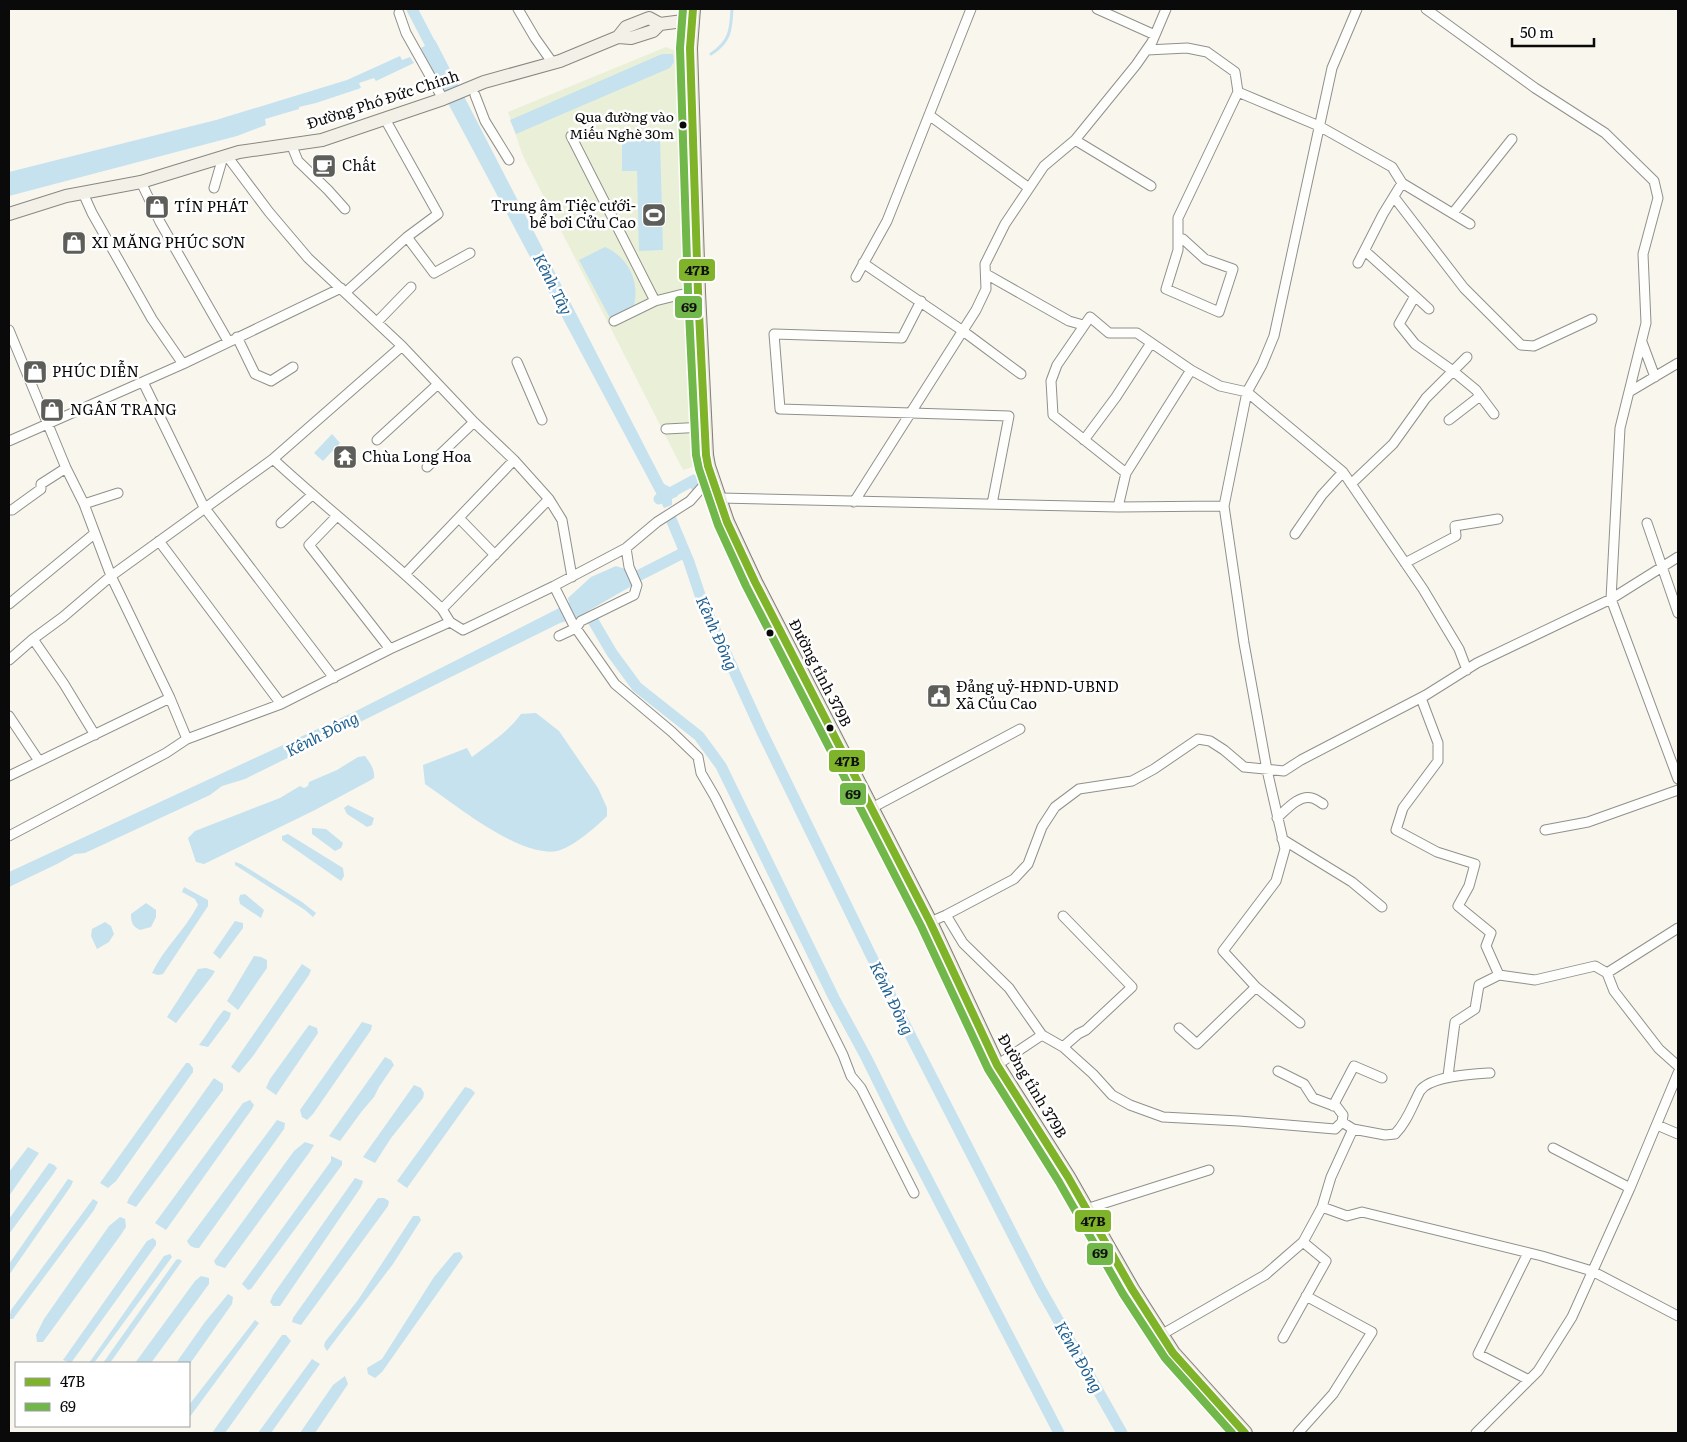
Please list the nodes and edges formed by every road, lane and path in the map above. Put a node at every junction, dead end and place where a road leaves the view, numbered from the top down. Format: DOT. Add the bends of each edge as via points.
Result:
graph roads {
  1 [pos="518,9"];
  2 [pos="971,9"];
  3 [pos="1097,9"];
  4 [pos="1166,9"];
  5 [pos="1357,9"];
  6 [pos="1426,9"];
  7 [pos="399,13"];
  8 [pos="692,14"];
  9 [pos="1155,35"];
  10 [pos="1147,50"];
  11 [pos="552,62"];
  12 [pos="473,91"];
  13 [pos="1238,92"];
  14 [pos="441,99"];
  15 [pos="929,115"];
  16 [pos="385,119"];
  17 [pos="1319,126"];
  18 [pos="571,136"];
  19 [pos="1512,139"];
  20 [pos="1075,140"];
  21 [pos="291,144"];
  22 [pos="225,157"];
  23 [pos="509,160"];
  24 [pos="141,182"];
  25 [pos="1402,183"];
  26 [pos="1151,186"];
  27 [pos="214,188"];
  28 [pos="1029,188"];
  29 [pos="83,193"];
  30 [pos="1394,197"];
  31 [pos="344,209"];
  32 [pos="1453,213"];
  33 [pos="9,214"];
  34 [pos="1470,224"];
  35 [pos="407,237"];
  36 [pos="1183,239"];
  37 [pos="1365,251"];
  38 [pos="470,253"];
  39 [pos="863,263"];
  40 [pos="1358,263"];
  41 [pos="986,274"];
  42 [pos="856,277"];
  43 [pos="411,287"];
  44 [pos="344,290"];
  45 [pos="698,292"];
  46 [pos="1416,296"];
  47 [pos="655,301"];
  48 [pos="921,301"];
  49 [pos="1429,309"];
  50 [pos="1592,319"];
  51 [pos="614,321"];
  52 [pos="377,322"];
  53 [pos="1083,325"];
  54 [pos="963,331"];
  55 [pos="9,333"];
  56 [pos="237,337"];
  57 [pos="228,341"];
  58 [pos="1642,341"];
  59 [pos="1151,343"];
  60 [pos="402,346"];
  61 [pos="1467,357"];
  62 [pos="518,362"];
  63 [pos="1678,363"];
  64 [pos="183,364"];
  65 [pos="293,367"];
  66 [pos="1191,370"];
  67 [pos="1453,371"];
  68 [pos="1021,374"];
  69 [pos="1655,377"];
  70 [pos="144,382"];
  71 [pos="438,384"];
  72 [pos="1247,392"];
  73 [pos="1629,392"];
  74 [pos="1480,396"];
  75 [pos="910,414"];
  76 [pos="1494,414"];
  77 [pos="542,420"];
  78 [pos="1450,420"];
  79 [pos="474,422"];
  80 [pos="48,424"];
  81 [pos="704,427"];
  82 [pos="666,429"];
  83 [pos="377,440"];
  84 [pos="1084,440"];
  85 [pos="9,442"];
  86 [pos="273,459"];
  87 [pos="514,460"];
  88 [pos="427,467"];
  89 [pos="66,468"];
  90 [pos="1344,472"];
  91 [pos="1126,473"];
  92 [pos="712,476"];
  93 [pos="1351,484"];
  94 [pos="118,493"];
  95 [pos="312,495"];
  96 [pos="720,498"];
  97 [pos="549,499"];
  98 [pos="854,502"];
  99 [pos="84,504"];
  100 [pos="992,504"];
  101 [pos="1224,506"];
  102 [pos="204,507"];
  103 [pos="1118,507"];
  104 [pos="9,510"];
  105 [pos="337,516"];
  106 [pos="459,518"];
  107 [pos="1498,519"];
  108 [pos="281,523"];
  109 [pos="1647,523"];
  110 [pos="94,534"];
  111 [pos="1295,534"];
  112 [pos="159,541"];
  113 [pos="626,548"];
  114 [pos="495,555"];
  115 [pos="1678,557"];
  116 [pos="1405,563"];
  117 [pos="1662,567"];
  118 [pos="406,574"];
  119 [pos="111,576"];
  120 [pos="572,577"];
  121 [pos="554,586"];
  122 [pos="1612,599"];
  123 [pos="9,604"];
  124 [pos="442,609"];
  125 [pos="1678,613"];
  126 [pos="450,622"];
  127 [pos="574,626"];
  128 [pos="559,636"];
  129 [pos="33,639"];
  130 [pos="390,649"];
  131 [pos="9,660"];
  132 [pos="1467,670"];
  133 [pos="334,678"];
  134 [pos="170,698"];
  135 [pos="1421,698"];
  136 [pos="281,704"];
  137 [pos="9,716"];
  138 [pos="1020,730"];
  139 [pos="96,735"];
  140 [pos="187,739"];
  141 [pos="38,761"];
  142 [pos="1266,770"];
  143 [pos="9,776"];
  144 [pos="1678,778"];
  145 [pos="1678,790"];
  146 [pos="1323,804"];
  147 [pos="870,809"];
  148 [pos="1277,818"];
  149 [pos="1546,830"];
  150 [pos="9,836"];
  151 [pos="1282,839"];
  152 [pos="1382,907"];
  153 [pos="946,915"];
  154 [pos="1064,916"];
  155 [pos="930,922"];
  156 [pos="1678,928"];
  157 [pos="1607,973"];
  158 [pos="1499,976"];
  159 [pos="1256,987"];
  160 [pos="1300,1023"];
  161 [pos="1179,1028"];
  162 [pos="1042,1035"];
  163 [pos="1063,1047"];
  164 [pos="997,1065"];
  165 [pos="1678,1066"];
  166 [pos="1278,1071"];
  167 [pos="1490,1073"];
  168 [pos="1678,1073"];
  169 [pos="1448,1076"];
  170 [pos="1382,1078"];
  171 [pos="1333,1106"];
  172 [pos="1342,1122"];
  173 [pos="1657,1124"];
  174 [pos="1353,1129"];
  175 [pos="1678,1134"];
  176 [pos="1553,1148"];
  177 [pos="1210,1170"];
  178 [pos="1630,1188"];
  179 [pos="914,1193"];
  180 [pos="1322,1207"];
  181 [pos="1086,1209"];
  182 [pos="1303,1242"];
  183 [pos="1528,1253"];
  184 [pos="1592,1271"];
  185 [pos="1306,1296"];
  186 [pos="1678,1316"];
  187 [pos="1161,1335"];
  188 [pos="1283,1338"];
  189 [pos="1529,1380"];
  190 [pos="1245,1433"];
  191 [pos="1298,1433"];
  192 [pos="1476,1433"];
  1 -- 11 [label="street"];
  2 -- 15 [label="street"];
  3 -- 9 [label="street"];
  4 -- 9 [label="street"];
  5 -- 17 [label="street" via="1332,68"];
  6 -- 58 [label="street" via="1535,88 1605,133 1654,181 1658,198 1643,254 1646,323"];
  7 -- 14 [label="street"];
  8 -- 11 [label="main road, Đường Phó Đức Chính" via="660,24 649,18 626,27 618,38"];
  8 -- 45 [label="main road, Đường tỉnh 379B" via="690,48"];
  9 -- 10 [label="street"];
  10 -- 13 [label="street" via="1187,48 1207,52 1235,72"];
  10 -- 20 [label="street"];
  11 -- 12 [label="main road, Đường Phó Đức Chính" via="484,82"];
  12 -- 14 [label="main road, Đường Phó Đức Chính"];
  12 -- 23 [label="street" via="485,121"];
  13 -- 17 [label="street"];
  13 -- 36 [label="street" via="1178,218 1178,250 1166,289 1219,312 1233,269 1205,259"];
  14 -- 16 [label="main road, Đường Phó Đức Chính"];
  15 -- 28 [label="street"];
  15 -- 39 [label="street" via="887,222"];
  16 -- 21 [label="main road, Đường Phó Đức Chính" via="322,140"];
  16 -- 35 [label="street" via="438,214"];
  17 -- 25 [label="street" via="1392,168"];
  17 -- 72 [label="street" via="1274,336"];
  18 -- 47 [label="street"];
  19 -- 32 [label="street"];
  20 -- 26 [label="street"];
  20 -- 28 [label="street" via="1044,166"];
  21 -- 22 [label="main road, Đường Phó Đức Chính"];
  21 -- 31 [label="street" via="298,161"];
  22 -- 24 [label="main road, Đường Phó Đức Chính"];
  22 -- 27 [label="street"];
  22 -- 44 [label="street" via="308,258"];
  24 -- 29 [label="main road, Đường Phó Đức Chính"];
  24 -- 57 [label="street" via="160,222"];
  25 -- 30 [label="street"];
  25 -- 32 [label="street"];
  28 -- 41 [label="street" via="1005,224 985,264"];
  29 -- 33 [label="main road, Đường Phó Đức Chính"];
  29 -- 64 [label="street" via="152,319"];
  30 -- 37 [label="street"];
  30 -- 50 [label="street" via="1464,288 1521,345 1534,346"];
  32 -- 34 [label="street"];
  35 -- 38 [label="street" via="434,274"];
  35 -- 44 [label="street"];
  37 -- 40 [label="street"];
  37 -- 46 [label="street"];
  39 -- 42 [label="street"];
  39 -- 48 [label="street"];
  41 -- 53 [label="street" via="1069,321"];
  41 -- 54 [label="street" via="986,289"];
  43 -- 52 [label="street"];
  44 -- 52 [label="street"];
  44 -- 56 [label="street"];
  45 -- 47 [label="street"];
  45 -- 81 [label="main road, Đường tỉnh 379B"];
  46 -- 49 [label="street"];
  46 -- 67 [label="street" via="1399,324 1415,344"];
  47 -- 51 [label="street"];
  48 -- 54 [label="street"];
  48 -- 75 [label="street" via="902,338 774,334 780,409"];
  52 -- 60 [label="street"];
  53 -- 59 [label="street" via="1090,317 1109,333 1137,333"];
  53 -- 84 [label="street" via="1057,365 1051,381 1053,415"];
  54 -- 68 [label="street"];
  54 -- 75 [label="street"];
  55 -- 80 [label="street"];
  56 -- 57 [label="street"];
  56 -- 65 [label="street" via="255,374 271,381"];
  57 -- 64 [label="street"];
  58 -- 69 [label="street"];
  58 -- 73 [label="street"];
  59 -- 66 [label="street"];
  59 -- 84 [label="street"];
  60 -- 71 [label="street"];
  60 -- 86 [label="street"];
  61 -- 67 [label="street"];
  62 -- 77 [label="street"];
  63 -- 69 [label="street"];
  64 -- 70 [label="street"];
  66 -- 72 [label="street" via="1220,386"];
  66 -- 91 [label="street"];
  67 -- 74 [label="street"];
  67 -- 93 [label="street" via="1426,398 1393,444"];
  69 -- 73 [label="street"];
  70 -- 80 [label="street"];
  70 -- 102 [label="street"];
  71 -- 79 [label="street"];
  71 -- 83 [label="street"];
  72 -- 90 [label="street"];
  72 -- 101 [label="street"];
  73 -- 122 [label="street" via="1620,428"];
  74 -- 76 [label="street"];
  74 -- 78 [label="street"];
  75 -- 98 [label="street"];
  75 -- 100 [label="street" via="1009,416"];
  79 -- 87 [label="street"];
  79 -- 88 [label="street"];
  80 -- 85 [label="street"];
  80 -- 89 [label="street"];
  81 -- 82 [label="street"];
  81 -- 92 [label="main road, Đường tỉnh 379B"];
  84 -- 91 [label="street"];
  86 -- 95 [label="street"];
  86 -- 102 [label="street"];
  87 -- 97 [label="street"];
  87 -- 106 [label="street"];
  89 -- 99 [label="street"];
  89 -- 104 [label="street"];
  90 -- 93 [label="street"];
  90 -- 111 [label="street" via="1322,495"];
  91 -- 103 [label="street"];
  92 -- 96 [label="main road, Đường tỉnh 379B"];
  92 -- 113 [label="street" via="690,501 657,522"];
  93 -- 116 [label="street"];
  94 -- 99 [label="street"];
  95 -- 105 [label="street"];
  95 -- 108 [label="street"];
  96 -- 98 [label="street"];
  96 -- 147 [label="main road, Đường tỉnh 379B" via="727,522 755,582"];
  97 -- 114 [label="street"];
  97 -- 120 [label="street" via="562,520"];
  98 -- 100 [label="street"];
  99 -- 110 [label="street"];
  100 -- 103 [label="street"];
  101 -- 103 [label="street"];
  101 -- 142 [label="street"];
  102 -- 112 [label="street"];
  102 -- 133 [label="street"];
  105 -- 118 [label="street"];
  105 -- 130 [label="street" via="310,545"];
  106 -- 114 [label="street"];
  106 -- 118 [label="street"];
  107 -- 116 [label="street" via="1455,526 1456,536"];
  109 -- 117 [label="street"];
  110 -- 119 [label="street"];
  110 -- 123 [label="street"];
  112 -- 119 [label="street"];
  112 -- 136 [label="street"];
  113 -- 120 [label="street"];
  113 -- 127 [label="street" via="637,586 634,595"];
  114 -- 124 [label="street"];
  115 -- 117 [label="street"];
  116 -- 132 [label="street" via="1459,649"];
  117 -- 122 [label="street"];
  117 -- 125 [label="street"];
  118 -- 124 [label="street"];
  119 -- 129 [label="street"];
  119 -- 134 [label="street"];
  120 -- 121 [label="street"];
  121 -- 126 [label="street" via="463,630"];
  121 -- 127 [label="street"];
  122 -- 132 [label="street"];
  122 -- 144 [label="street"];
  124 -- 126 [label="street"];
  126 -- 130 [label="street"];
  127 -- 128 [label="street"];
  127 -- 179 [label="street" via="615,684 698,757 701,773 851,1076 861,1088"];
  129 -- 131 [label="street"];
  129 -- 139 [label="street"];
  130 -- 133 [label="street"];
  132 -- 135 [label="street"];
  133 -- 136 [label="street"];
  134 -- 139 [label="street"];
  134 -- 140 [label="street"];
  135 -- 142 [label="street" via="1284,771"];
  135 -- 158 [label="street" via="1438,743 1438,761 1404,808 1396,830 1437,852 1475,864 1469,886 1458,906 1491,933 1486,946"];
  136 -- 140 [label="street"];
  137 -- 141 [label="street"];
  138 -- 147 [label="street"];
  139 -- 141 [label="street"];
  140 -- 150 [label="street"];
  141 -- 143 [label="street"];
  142 -- 148 [label="street"];
  142 -- 153 [label="street" via="1244,768 1210,741 1198,739 1132,781 1079,789 1055,807 1042,827 1028,864 1014,879"];
  145 -- 149 [label="street" via="1588,822"];
  146 -- 148 [label="street" via="1310,797 1305,798"];
  147 -- 155 [label="main road, Đường tỉnh 379B"];
  148 -- 151 [label="street"];
  151 -- 152 [label="street" via="1352,882"];
  151 -- 159 [label="street" via="1286,850 1276,881 1222,951"];
  153 -- 155 [label="street"];
  153 -- 162 [label="street" via="963,942 1009,988"];
  154 -- 163 [label="street" via="1132,987"];
  155 -- 164 [label="main road, Đường tỉnh 379B"];
  156 -- 157 [label="street"];
  157 -- 158 [label="street" via="1595,966 1535,980"];
  157 -- 165 [label="street" via="1614,991 1659,1049"];
  158 -- 169 [label="street" via="1479,985 1475,1009 1455,1022"];
  159 -- 160 [label="street"];
  159 -- 161 [label="street" via="1197,1044"];
  162 -- 163 [label="street"];
  162 -- 164 [label="street"];
  163 -- 172 [label="street" via="1112,1094 1130,1105 1164,1117 1335,1129"];
  164 -- 181 [label="main road, Đường tỉnh 379B"];
  166 -- 171 [label="street" via="1304,1084 1313,1098"];
  167 -- 169 [label="street"];
  168 -- 173 [label="street"];
  169 -- 174 [label="street" via="1422,1088 1403,1126 1395,1134"];
  170 -- 171 [label="street" via="1354,1066"];
  171 -- 172 [label="street" via="1343,1114"];
  172 -- 174 [label="street"];
  173 -- 175 [label="street"];
  173 -- 178 [label="street"];
  174 -- 180 [label="street" via="1331,1177"];
  176 -- 178 [label="street"];
  177 -- 181 [label="street"];
  178 -- 184 [label="street"];
  180 -- 182 [label="street"];
  180 -- 183 [label="street" via="1347,1216 1362,1212"];
  181 -- 187 [label="main road, Đường tỉnh 379B"];
  182 -- 185 [label="street" via="1326,1261"];
  182 -- 187 [label="street" via="1265,1275"];
  183 -- 184 [label="street"];
  183 -- 189 [label="street" via="1478,1354"];
  184 -- 186 [label="street"];
  184 -- 189 [label="street" via="1572,1317"];
  185 -- 188 [label="street"];
  185 -- 191 [label="street" via="1372,1332 1333,1394"];
  187 -- 190 [label="main road, Đường tỉnh 379B" via="1173,1353"];
  189 -- 192 [label="street"];
}
